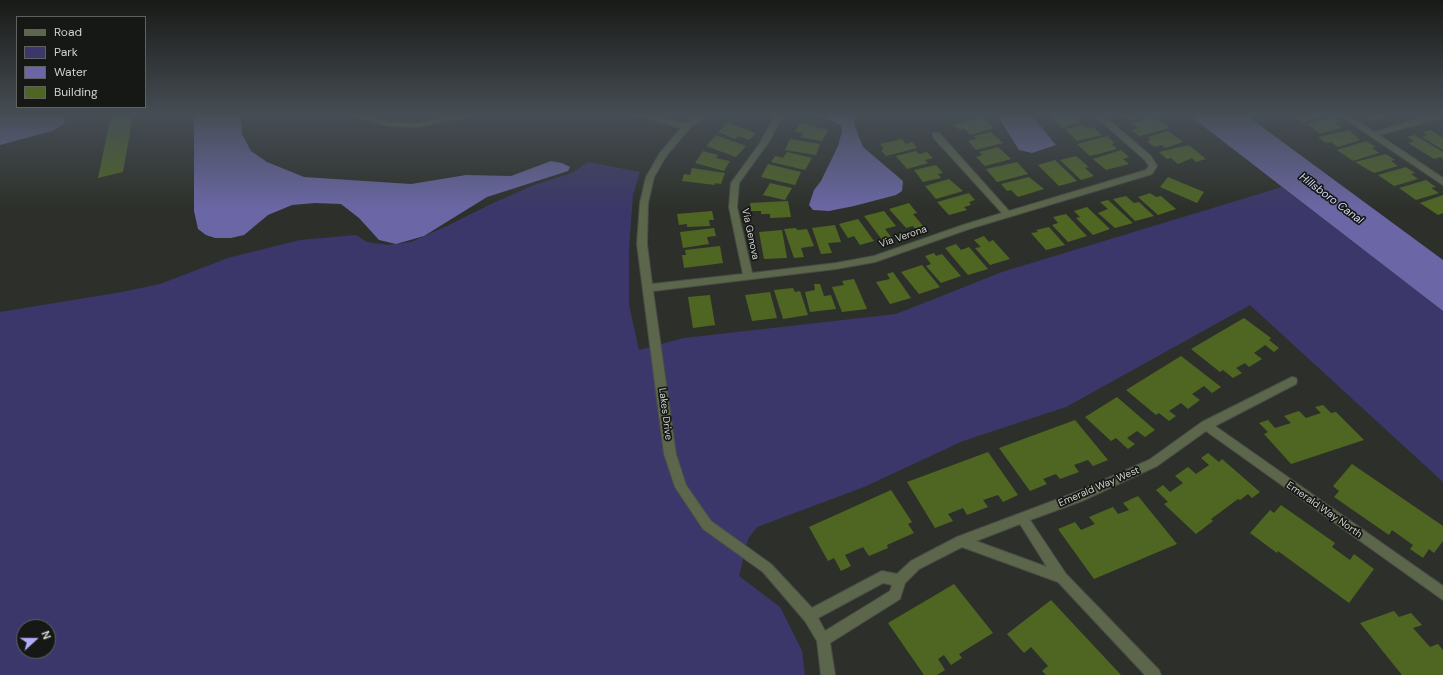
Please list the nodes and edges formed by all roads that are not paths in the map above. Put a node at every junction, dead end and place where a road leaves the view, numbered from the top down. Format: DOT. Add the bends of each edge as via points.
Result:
graph roads {
  1 [pos="670,146"];
  2 [pos="761,146"];
  3 [pos="946,146"];
  4 [pos="1135,146"];
  5 [pos="1389,146"];
  6 [pos="1443,182"];
  7 [pos="1007,214"];
  8 [pos="748,276"];
  9 [pos="649,288"];
  10 [pos="1292,381"];
  11 [pos="1206,425"];
  12 [pos="1022,518"];
  13 [pos="961,541"];
  14 [pos="1062,578"];
  15 [pos="899,580"];
  16 [pos="1443,594"];
  17 [pos="810,616"];
  18 [pos="823,640"];
  19 [pos="828,675"];
  20 [pos="1154,675"];
  1 -- 9 [label="street, Lakes Drive" via="650,178 644,203 642,244"];
  2 -- 8 [label="street, Via Genova" via="735,183 733,207"];
  3 -- 7 [label="street"];
  4 -- 7 [label="street, Via Verona" via="1153,166 1149,172"];
  5 -- 6 [label="street"];
  7 -- 8 [label="street, Via Verona" via="875,258 836,266"];
  8 -- 9 [label="street, Via Verona"];
  9 -- 17 [label="street, Lakes Drive" via="670,454 681,487 707,525 766,568"];
  10 -- 11 [label="street, Emerald Way West"];
  11 -- 12 [label="street, Emerald Way West" via="1153,463 1078,497"];
  11 -- 16 [label="street, Emerald Way North"];
  12 -- 13 [label="street, Emerald Way West"];
  12 -- 14 [label="street"];
  13 -- 14 [label="street"];
  13 -- 15 [label="street, Emerald Way West" via="915,565"];
  14 -- 20 [label="street"];
  15 -- 17 [label="street" via="882,577"];
  15 -- 18 [label="street, Emerald Way West" via="896,595"];
  17 -- 18 [label="street, Lakes Drive"];
  18 -- 19 [label="street, Lakes Drive"];
}
